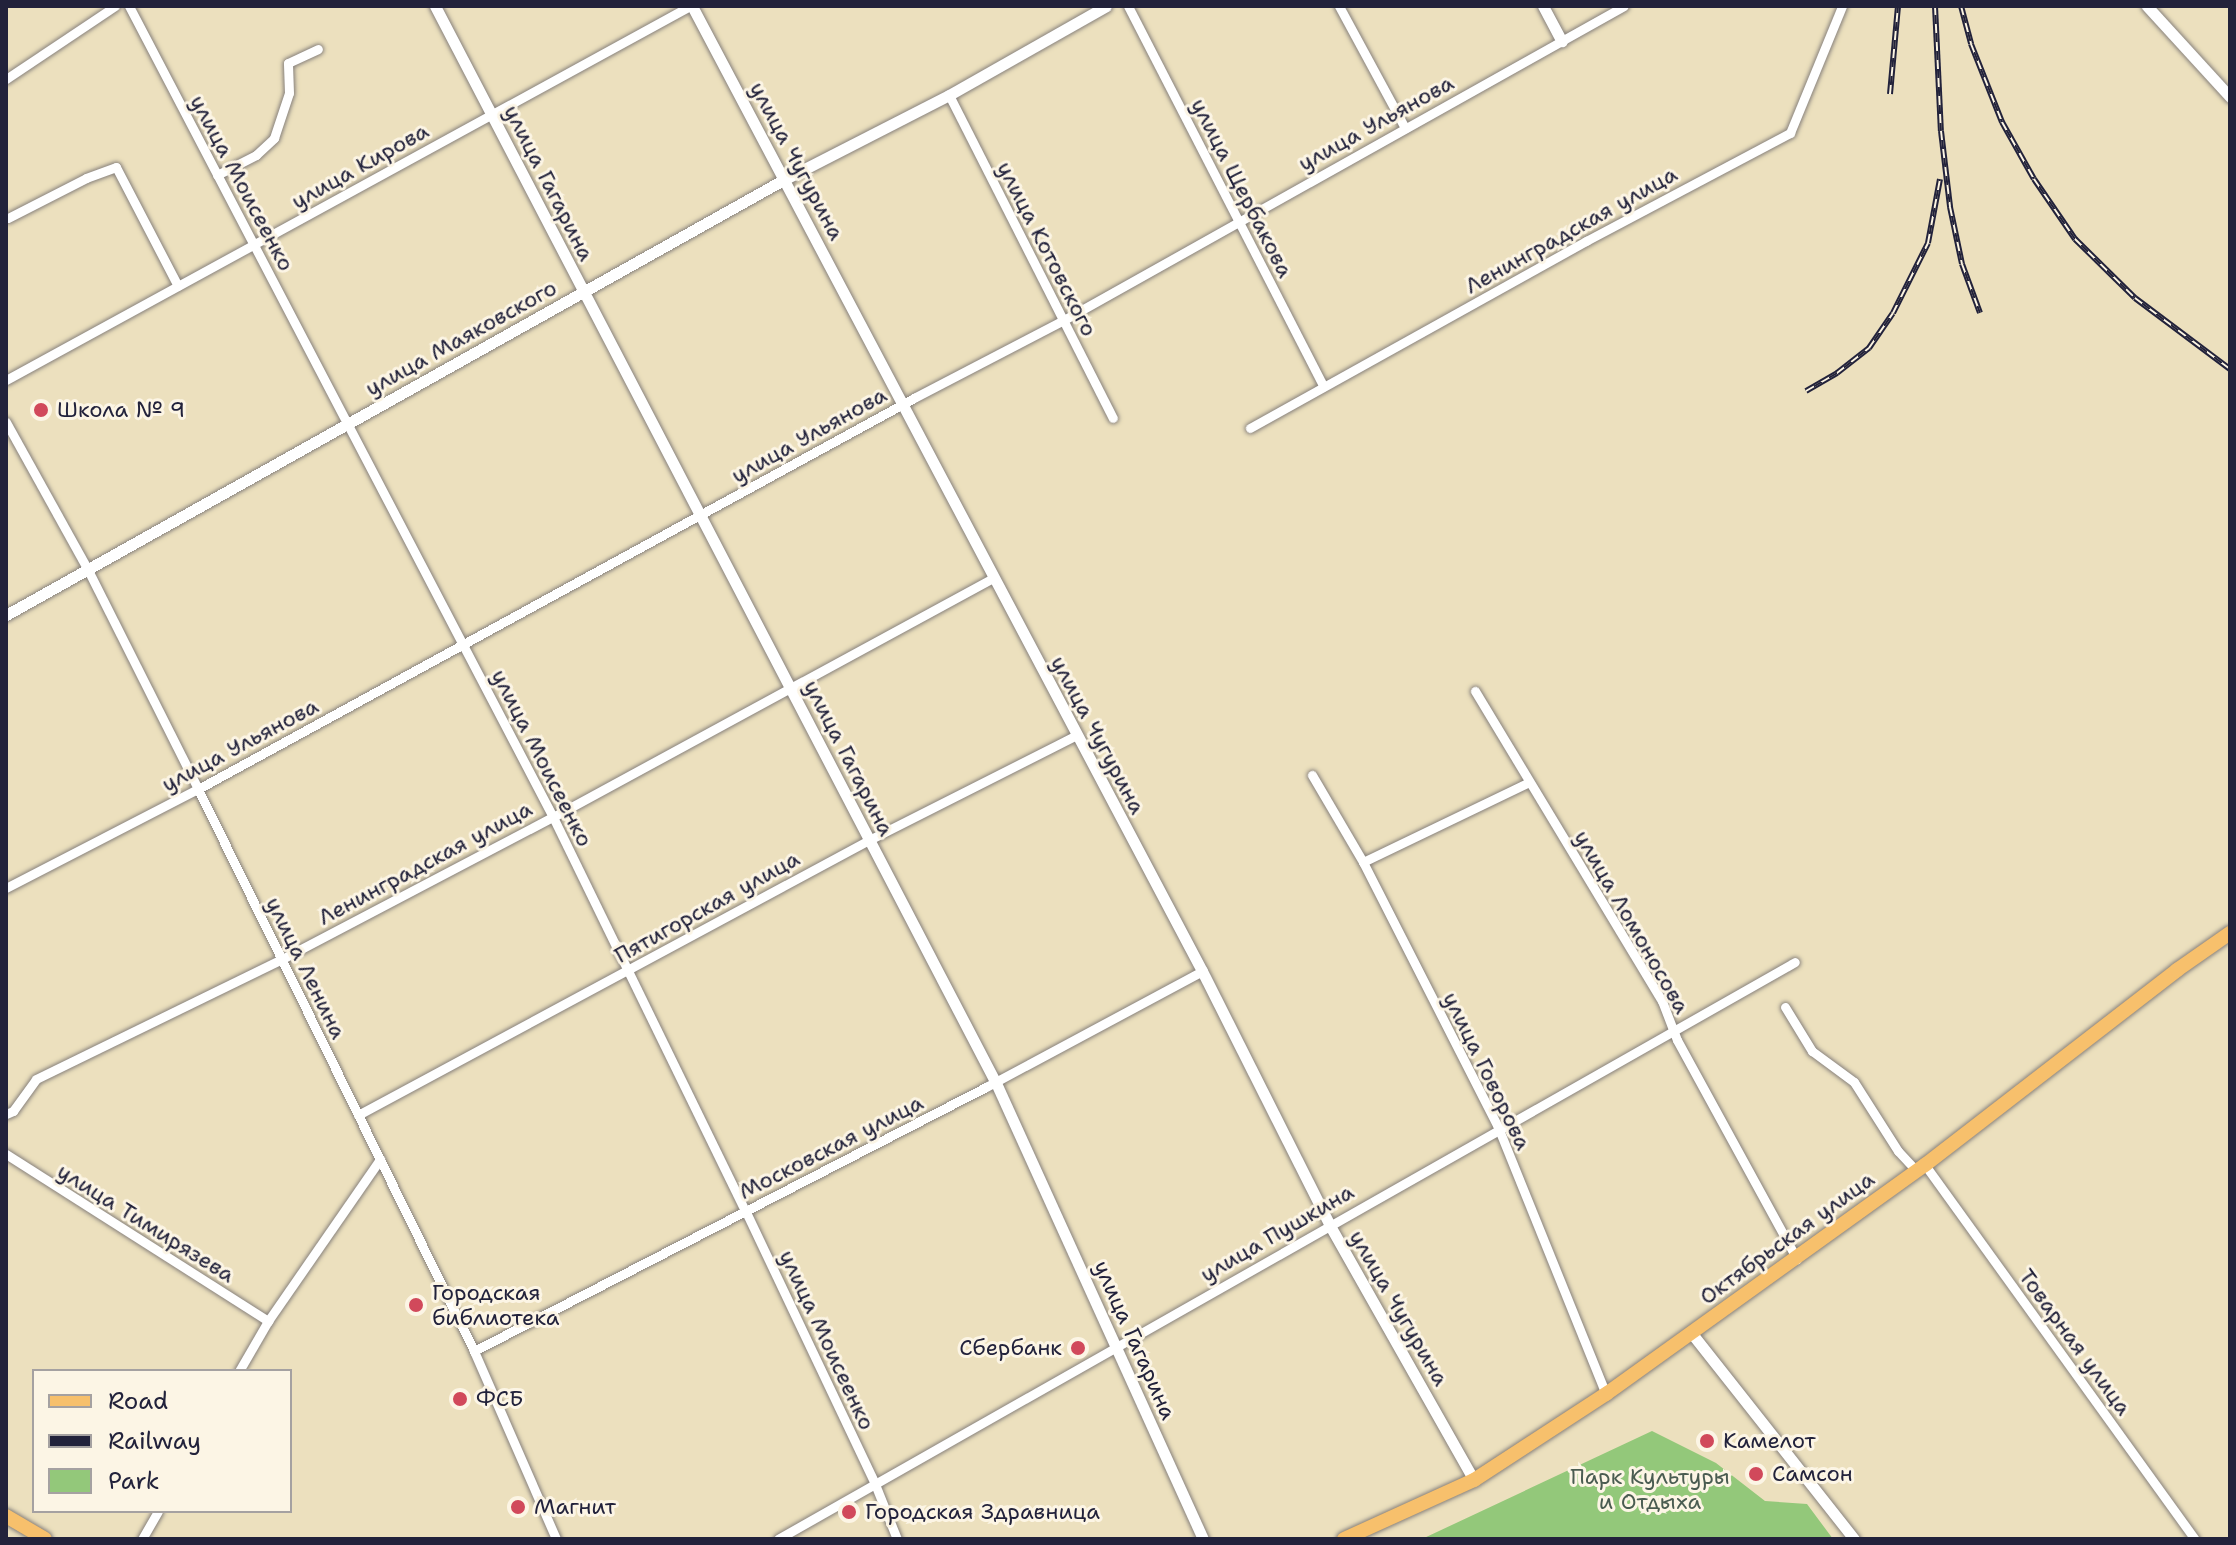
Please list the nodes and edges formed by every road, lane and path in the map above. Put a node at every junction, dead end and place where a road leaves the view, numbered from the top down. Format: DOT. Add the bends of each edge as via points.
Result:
graph roads {
  1 [pos="115,6"];
  2 [pos="129,6"];
  3 [pos="435,6"];
  4 [pos="691,6"];
  5 [pos="1106,6"];
  6 [pos="1128,6"];
  7 [pos="1339,6"];
  8 [pos="1543,6"];
  9 [pos="1624,6"];
  10 [pos="1842,6"];
  11 [pos="2147,6"];
  12 [pos="1562,41"];
  13 [pos="318,49"];
  14 [pos="6,79"];
  15 [pos="949,95"];
  16 [pos="2230,97"];
  17 [pos="491,115"];
  18 [pos="1405,128"];
  19 [pos="217,175"];
  20 [pos="785,179"];
  21 [pos="8,218"];
  22 [pos="1238,220"];
  23 [pos="253,245"];
  24 [pos="178,286"];
  25 [pos="583,293"];
  26 [pos="1062,321"];
  27 [pos="6,380"];
  28 [pos="1323,386"];
  29 [pos="904,404"];
  30 [pos="1113,418"];
  31 [pos="6,422"];
  32 [pos="347,424"];
  33 [pos="1250,428"];
  34 [pos="699,515"];
  35 [pos="87,568"];
  36 [pos="993,578"];
  37 [pos="6,615"];
  38 [pos="463,644"];
  39 [pos="791,689"];
  40 [pos="1475,691"];
  41 [pos="1075,736"];
  42 [pos="1312,775"];
  43 [pos="1529,782"];
  44 [pos="198,789"];
  45 [pos="553,817"];
  46 [pos="869,840"];
  47 [pos="1363,862"];
  48 [pos="6,888"];
  49 [pos="2230,933"];
  50 [pos="282,959"];
  51 [pos="1795,962"];
  52 [pos="627,971"];
  53 [pos="1202,971"];
  54 [pos="1785,1007"];
  55 [pos="1673,1028"];
  56 [pos="996,1083"];
  57 [pos="6,1114"];
  58 [pos="358,1115"];
  59 [pos="1498,1127"];
  60 [pos="6,1154"];
  61 [pos="380,1159"];
  62 [pos="1921,1168"];
  63 [pos="746,1212"];
  64 [pos="1329,1224"];
  65 [pos="1797,1259"];
  66 [pos="268,1321"];
  67 [pos="1693,1335"];
  68 [pos="1116,1346"];
  69 [pos="474,1351"];
  70 [pos="240,1369"];
  71 [pos="1606,1394"];
  72 [pos="1474,1480"];
  73 [pos="875,1484"];
  74 [pos="157,1513"];
  75 [pos="6,1516"];
  76 [pos="45,1539"];
  77 [pos="142,1539"];
  78 [pos="556,1539"];
  79 [pos="778,1539"];
  80 [pos="897,1539"];
  81 [pos="1203,1539"];
  82 [pos="1344,1539"];
  83 [pos="1854,1539"];
  84 [pos="2195,1539"];
  1 -- 14 [label="street"];
  2 -- 19 [label="street, улица Моисеенко"];
  3 -- 17 [label="street, улица Гагарина"];
  4 -- 17 [label="street, улица Кирова"];
  4 -- 20 [label="street, улица Чугурина"];
  5 -- 15 [label="street, улица Маяковского"];
  6 -- 22 [label="street, улица Щербакова"];
  7 -- 18 [label="street"];
  8 -- 12 [label="street"];
  9 -- 12 [label="street, улица Ульянова"];
  10 -- 28 [label="street, Ленинградская улица" via="1790,133"];
  11 -- 16 [label="street"];
  12 -- 18 [label="street, улица Ульянова"];
  13 -- 19 [label="street" via="288,63 289,93 274,138 256,155"];
  15 -- 20 [label="street, улица Маяковского"];
  15 -- 26 [label="street, улица Котовского"];
  17 -- 23 [label="street, улица Кирова"];
  17 -- 25 [label="street, улица Гагарина"];
  18 -- 22 [label="street, улица Ульянова"];
  19 -- 23 [label="street, улица Моисеенко"];
  20 -- 25 [label="street, улица Маяковского"];
  20 -- 29 [label="street, улица Чугурина"];
  21 -- 24 [label="street" via="116,167"];
  22 -- 26 [label="street, улица Ульянова"];
  22 -- 28 [label="street, улица Щербакова"];
  23 -- 24 [label="street, улица Кирова"];
  23 -- 32 [label="street, улица Моисеенко"];
  24 -- 27 [label="street, улица Кирова"];
  25 -- 32 [label="street, улица Маяковского"];
  25 -- 34 [label="street, улица Гагарина"];
  26 -- 29 [label="street, улица Ульянова"];
  26 -- 30 [label="street, улица Котовского"];
  28 -- 33 [label="street, Ленинградская улица"];
  29 -- 34 [label="street, улица Ульянова"];
  29 -- 36 [label="street, улица Чугурина"];
  31 -- 35 [label="street, улица Ленина"];
  32 -- 35 [label="street, улица Маяковского"];
  32 -- 38 [label="street, улица Моисеенко"];
  34 -- 38 [label="street, улица Ульянова"];
  34 -- 39 [label="street, улица Гагарина"];
  35 -- 37 [label="street, улица Маяковского"];
  35 -- 44 [label="street, улица Ленина"];
  36 -- 39 [label="street, Ленинградская улица"];
  36 -- 41 [label="street, улица Чугурина"];
  38 -- 44 [label="street, улица Ульянова"];
  38 -- 45 [label="street, улица Моисеенко"];
  39 -- 45 [label="street, Ленинградская улица"];
  39 -- 46 [label="street, улица Гагарина"];
  40 -- 43 [label="street, улица Ломоносова"];
  41 -- 46 [label="street, Пятигорская улица"];
  41 -- 53 [label="street, улица Чугурина"];
  42 -- 47 [label="street, улица Говорова"];
  43 -- 47 [label="street"];
  43 -- 55 [label="street, улица Ломоносова" via="1662,1001"];
  44 -- 48 [label="street, улица Ульянова"];
  44 -- 50 [label="street, улица Ленина"];
  45 -- 50 [label="street, Ленинградская улица"];
  45 -- 52 [label="street, улица Моисеенко"];
  46 -- 52 [label="street, Пятигорская улица"];
  46 -- 56 [label="street, улица Гагарина"];
  47 -- 59 [label="street, улица Говорова"];
  49 -- 62 [label="main road, Октябрьская улица"];
  50 -- 57 [label="street, Ленинградская улица" via="36,1079"];
  50 -- 58 [label="street, улица Ленина"];
  51 -- 55 [label="street, улица Пушкина"];
  52 -- 58 [label="street, Пятигорская улица"];
  52 -- 63 [label="street, улица Моисеенко"];
  53 -- 56 [label="street, Московская улица"];
  53 -- 64 [label="street, улица Чугурина"];
  54 -- 62 [label="street, Товарная улица" via="1812,1051 1854,1082 1898,1151"];
  55 -- 59 [label="street, улица Пушкина"];
  55 -- 65 [label="street, улица Ломоносова"];
  56 -- 63 [label="street, Московская улица"];
  56 -- 68 [label="street, улица Гагарина"];
  58 -- 61 [label="street, улица Ленина"];
  59 -- 64 [label="street, улица Пушкина"];
  59 -- 71 [label="street, улица Говорова"];
  60 -- 66 [label="street, улица Тимирязева"];
  61 -- 66 [label="street"];
  61 -- 69 [label="street, улица Ленина"];
  62 -- 65 [label="main road, Октябрьская улица"];
  62 -- 84 [label="street, Товарная улица"];
  63 -- 69 [label="street, Московская улица"];
  63 -- 73 [label="street, улица Моисеенко"];
  64 -- 68 [label="street, улица Пушкина"];
  64 -- 72 [label="street, улица Чугурина"];
  65 -- 67 [label="main road, Октябрьская улица"];
  66 -- 70 [label="street"];
  67 -- 71 [label="main road, Октябрьская улица"];
  67 -- 83 [label="street"];
  68 -- 73 [label="street, улица Пушкина"];
  68 -- 81 [label="street, улица Гагарина"];
  69 -- 78 [label="street, улица Ленина"];
  71 -- 72 [label="main road, Октябрьская улица"];
  72 -- 82 [label="main road, Октябрьская улица"];
  73 -- 79 [label="street, улица Пушкина"];
  73 -- 80 [label="street, улица Моисеенко"];
  74 -- 77 [label="street"];
  75 -- 76 [label="main road"];
}
